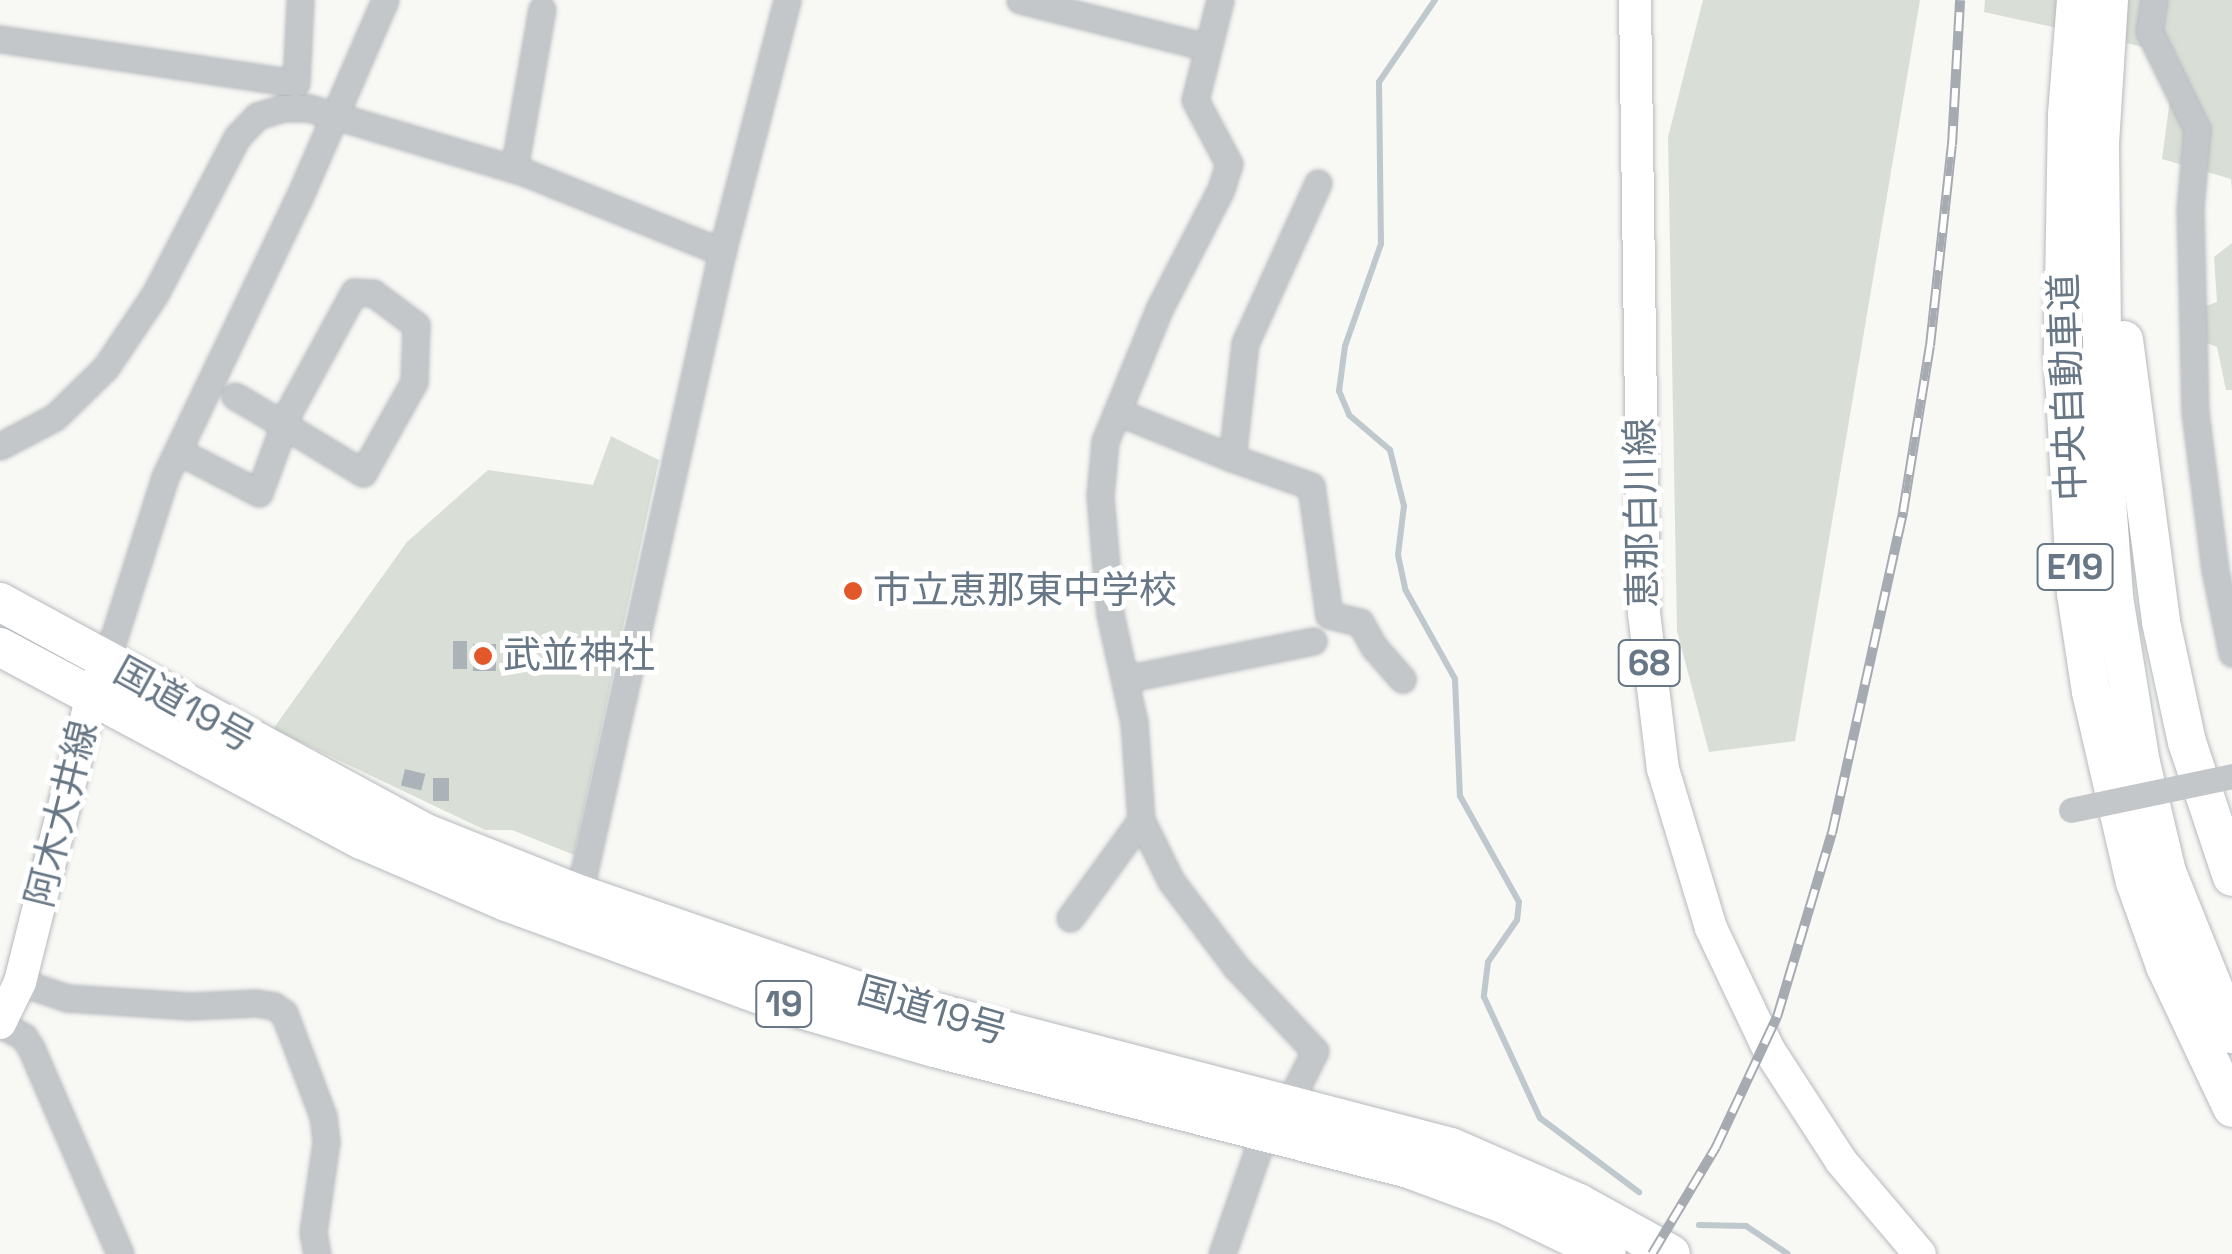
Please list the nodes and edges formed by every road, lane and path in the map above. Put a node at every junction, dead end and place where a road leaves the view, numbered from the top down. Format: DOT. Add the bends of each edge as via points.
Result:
graph roads {
  1 [pos="300,0"];
  2 [pos="385,0"];
  3 [pos="787,0"];
  4 [pos="1020,0"];
  5 [pos="1220,0"];
  6 [pos="1635,0"];
  7 [pos="2076,0"];
  8 [pos="2109,0"];
  9 [pos="2154,0"];
  10 [pos="542,9"];
  11 [pos="0,38"];
  12 [pos="1206,47"];
  13 [pos="336,115"];
  14 [pos="2100,144"];
  15 [pos="514,169"];
  16 [pos="1318,184"];
  17 [pos="722,252"];
  18 [pos="235,396"];
  19 [pos="1118,412"];
  20 [pos="284,425"];
  21 [pos="0,446"];
  22 [pos="178,451"];
  23 [pos="1232,458"];
  24 [pos="0,602"];
  25 [pos="1313,642"];
  26 [pos="0,647"];
  27 [pos="2232,652"];
  28 [pos="99,678"];
  29 [pos="1125,678"];
  30 [pos="1402,679"];
  31 [pos="2232,776"];
  32 [pos="2071,810"];
  33 [pos="1141,820"];
  34 [pos="2232,877"];
  35 [pos="580,894"];
  36 [pos="1070,918"];
  37 [pos="20,982"];
  38 [pos="0,1024"];
  39 [pos="2232,1034"];
  40 [pos="2232,1108"];
  41 [pos="1277,1116"];
  42 [pos="120,1254"];
  43 [pos="316,1254"];
  44 [pos="1222,1254"];
  45 [pos="1607,1254"];
  46 [pos="1670,1254"];
  47 [pos="1920,1254"];
  1 -- 11 [label="street" via="296,83"];
  2 -- 13 [label="street"];
  3 -- 17 [label="street"];
  4 -- 12 [label="street"];
  5 -- 12 [label="street"];
  6 -- 47 [label="main road, 恵那白川線 / 68" via="1644,613 1664,769 1710,928 1769,1050 1841,1161"];
  7 -- 40 [label="highway, 中央自動車道 / E19" via="2063,355 2076,594 2135,882 2172,983"];
  8 -- 14 [label="highway, 中央自動車道 / E19"];
  9 -- 27 [label="street" via="2149,31 2197,129 2190,209 2195,412 2214,570"];
  10 -- 15 [label="street"];
  12 -- 19 [label="street" via="1196,100 1229,164"];
  13 -- 15 [label="street"];
  13 -- 21 [label="street" via="296,107 248,124 121,347 55,417"];
  13 -- 22 [label="street"];
  14 -- 34 [label="highway" via="2161,622 2187,742"];
  14 -- 39 [label="highway, 中央自動車道 / E19" via="2103,446 2114,597 2140,763 2168,872"];
  15 -- 17 [label="street"];
  16 -- 23 [label="street" via="1245,343"];
  17 -- 35 [label="street"];
  18 -- 20 [label="street"];
  19 -- 23 [label="street"];
  19 -- 29 [label="street" via="1105,441 1100,496 1110,614"];
  20 -- 20 [label="street" via="354,292 373,292 416,325 414,382 363,473"];
  20 -- 22 [label="street" via="259,492"];
  22 -- 28 [label="street"];
  23 -- 30 [label="street" via="1311,486 1329,615 1360,622"];
  24 -- 28 [label="highway, 国道19号 / 19"];
  25 -- 29 [label="street"];
  26 -- 28 [label="highway, 国道19号 / 19"];
  28 -- 35 [label="highway, 国道19号 / 19" via="423,832"];
  28 -- 37 [label="main road, 阿木大井線"];
  28 -- 41 [label="highway, 国道19号 / 19" via="362,840 506,902 790,1006 1082,1087"];
  29 -- 33 [label="street"];
  31 -- 32 [label="street, bridge"];
  33 -- 36 [label="street"];
  33 -- 41 [label="street" via="1171,881 1236,967 1315,1052"];
  35 -- 41 [label="highway, 国道19号 / 19" via="874,996"];
  37 -- 38 [label="main road, 阿木大井線"];
  37 -- 43 [label="street" via="67,998 256,1003 284,1013 323,1116"];
  38 -- 42 [label="street" via="24,1036 31,1048"];
  41 -- 44 [label="street"];
  41 -- 45 [label="highway, 国道19号 / 19" via="1502,1204"];
  41 -- 46 [label="highway, 国道19号 / 19" via="1451,1148 1579,1204"];
}
